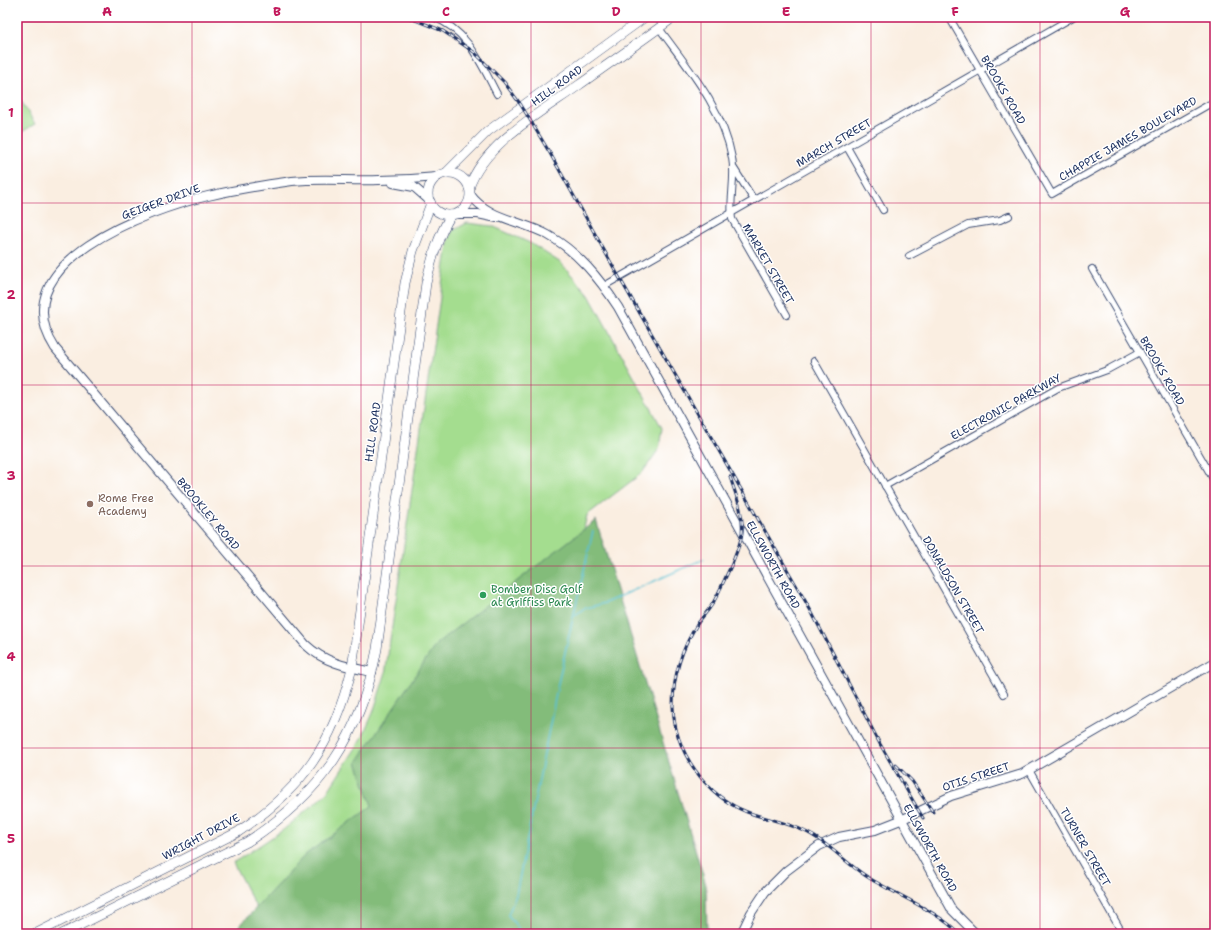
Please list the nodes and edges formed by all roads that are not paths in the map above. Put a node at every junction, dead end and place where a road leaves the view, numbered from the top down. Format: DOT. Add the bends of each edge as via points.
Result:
graph roads {
  1 [pos="432,17"];
  2 [pos="645,17"];
  3 [pos="674,17"];
  4 [pos="948,17"];
  5 [pos="1073,17"];
  6 [pos="659,28"];
  7 [pos="980,71"];
  8 [pos="497,94"];
  9 [pos="1215,101"];
  10 [pos="847,147"];
  11 [pos="733,166"];
  12 [pos="446,173"];
  13 [pos="437,177"];
  14 [pos="381,180"];
  15 [pos="470,191"];
  16 [pos="1052,194"];
  17 [pos="754,200"];
  18 [pos="430,202"];
  19 [pos="884,210"];
  20 [pos="731,213"];
  21 [pos="454,214"];
  22 [pos="1009,216"];
  23 [pos="529,226"];
  24 [pos="909,256"];
  25 [pos="1092,269"];
  26 [pos="604,286"];
  27 [pos="787,315"];
  28 [pos="49,339"];
  29 [pos="1140,352"];
  30 [pos="814,360"];
  31 [pos="1215,482"];
  32 [pos="885,486"];
  33 [pos="1215,662"];
  34 [pos="352,668"];
  35 [pos="372,672"];
  36 [pos="1004,694"];
  37 [pos="1029,770"];
  38 [pos="903,819"];
  39 [pos="35,934"];
  40 [pos="62,934"];
  41 [pos="741,934"];
  42 [pos="976,934"];
  43 [pos="1124,934"];
  1 -- 8 [label="street" via="454,27 468,43"];
  2 -- 12 [label="main road, HILL ROAD" via="488,131"];
  3 -- 6 [label="main road, HILL ROAD"];
  4 -- 7 [label="street, BROOKS ROAD"];
  5 -- 7 [label="street, MARCH STREET"];
  6 -- 11 [label="street, MARKET STREET" via="715,110 725,133"];
  6 -- 15 [label="main road, HILL ROAD" via="515,131 480,166 474,175"];
  7 -- 10 [label="street, MARCH STREET"];
  7 -- 16 [label="street, BROOKS ROAD"];
  9 -- 16 [label="street, CHAPPIE JAMES BOULEVARD"];
  10 -- 17 [label="street, MARCH STREET"];
  10 -- 19 [label="street"];
  11 -- 17 [label="street"];
  11 -- 20 [label="street, MARKET STREET"];
  12 -- 13 [label="main road"];
  12 -- 15 [label="main road" via="463,178"];
  13 -- 14 [label="street, GEIGER DRIVE"];
  13 -- 18 [label="main road" via="429,188"];
  14 -- 18 [label="street, GEIGER DRIVE" via="414,187"];
  14 -- 28 [label="street, GEIGER DRIVE" via="322,179 268,184 204,197 128,224 82,248 63,265 50,282 43,307 43,322"];
  15 -- 21 [label="main road" via="466,206"];
  15 -- 23 [label="street, ELLSWORTH ROAD" via="481,206"];
  17 -- 20 [label="street, MARCH STREET"];
  18 -- 21 [label="main road" via="439,212"];
  18 -- 34 [label="main road, HILL ROAD" via="413,251 406,283"];
  20 -- 26 [label="street, MARCH STREET"];
  20 -- 27 [label="street, MARKET STREET" via="733,224"];
  21 -- 23 [label="street, ELLSWORTH ROAD" via="478,214"];
  21 -- 35 [label="main road" via="435,246 426,283"];
  22 -- 24 [label="street" via="968,225"];
  23 -- 26 [label="street, ELLSWORTH ROAD" via="573,252"];
  25 -- 29 [label="street, BROOKS ROAD"];
  26 -- 38 [label="street, ELLSWORTH ROAD" via="618,306"];
  28 -- 34 [label="street, BROOKLEY ROAD" via="78,378 306,645 320,657"];
  29 -- 31 [label="street, BROOKS ROAD"];
  29 -- 32 [label="street, ELECTRONIC PARKWAY" via="1106,370 1058,388"];
  30 -- 32 [label="street"];
  32 -- 36 [label="street, DONALDSON STREET"];
  33 -- 37 [label="street, OTIS STREET"];
  34 -- 35 [label="street, BROOKLEY ROAD"];
  34 -- 39 [label="main road, WRIGHT DRIVE" via="340,712 328,739 299,781 266,813 218,844"];
  35 -- 40 [label="main road" via="355,724 339,753 291,810 247,842"];
  37 -- 38 [label="street, OTIS STREET" via="1012,778 951,796"];
  37 -- 43 [label="street, TURNER STREET"];
  38 -- 41 [label="street, OTIS STREET" via="875,830 839,837 803,856 766,892 751,913"];
  38 -- 42 [label="street, ELLSWORTH ROAD" via="952,910"];
}
